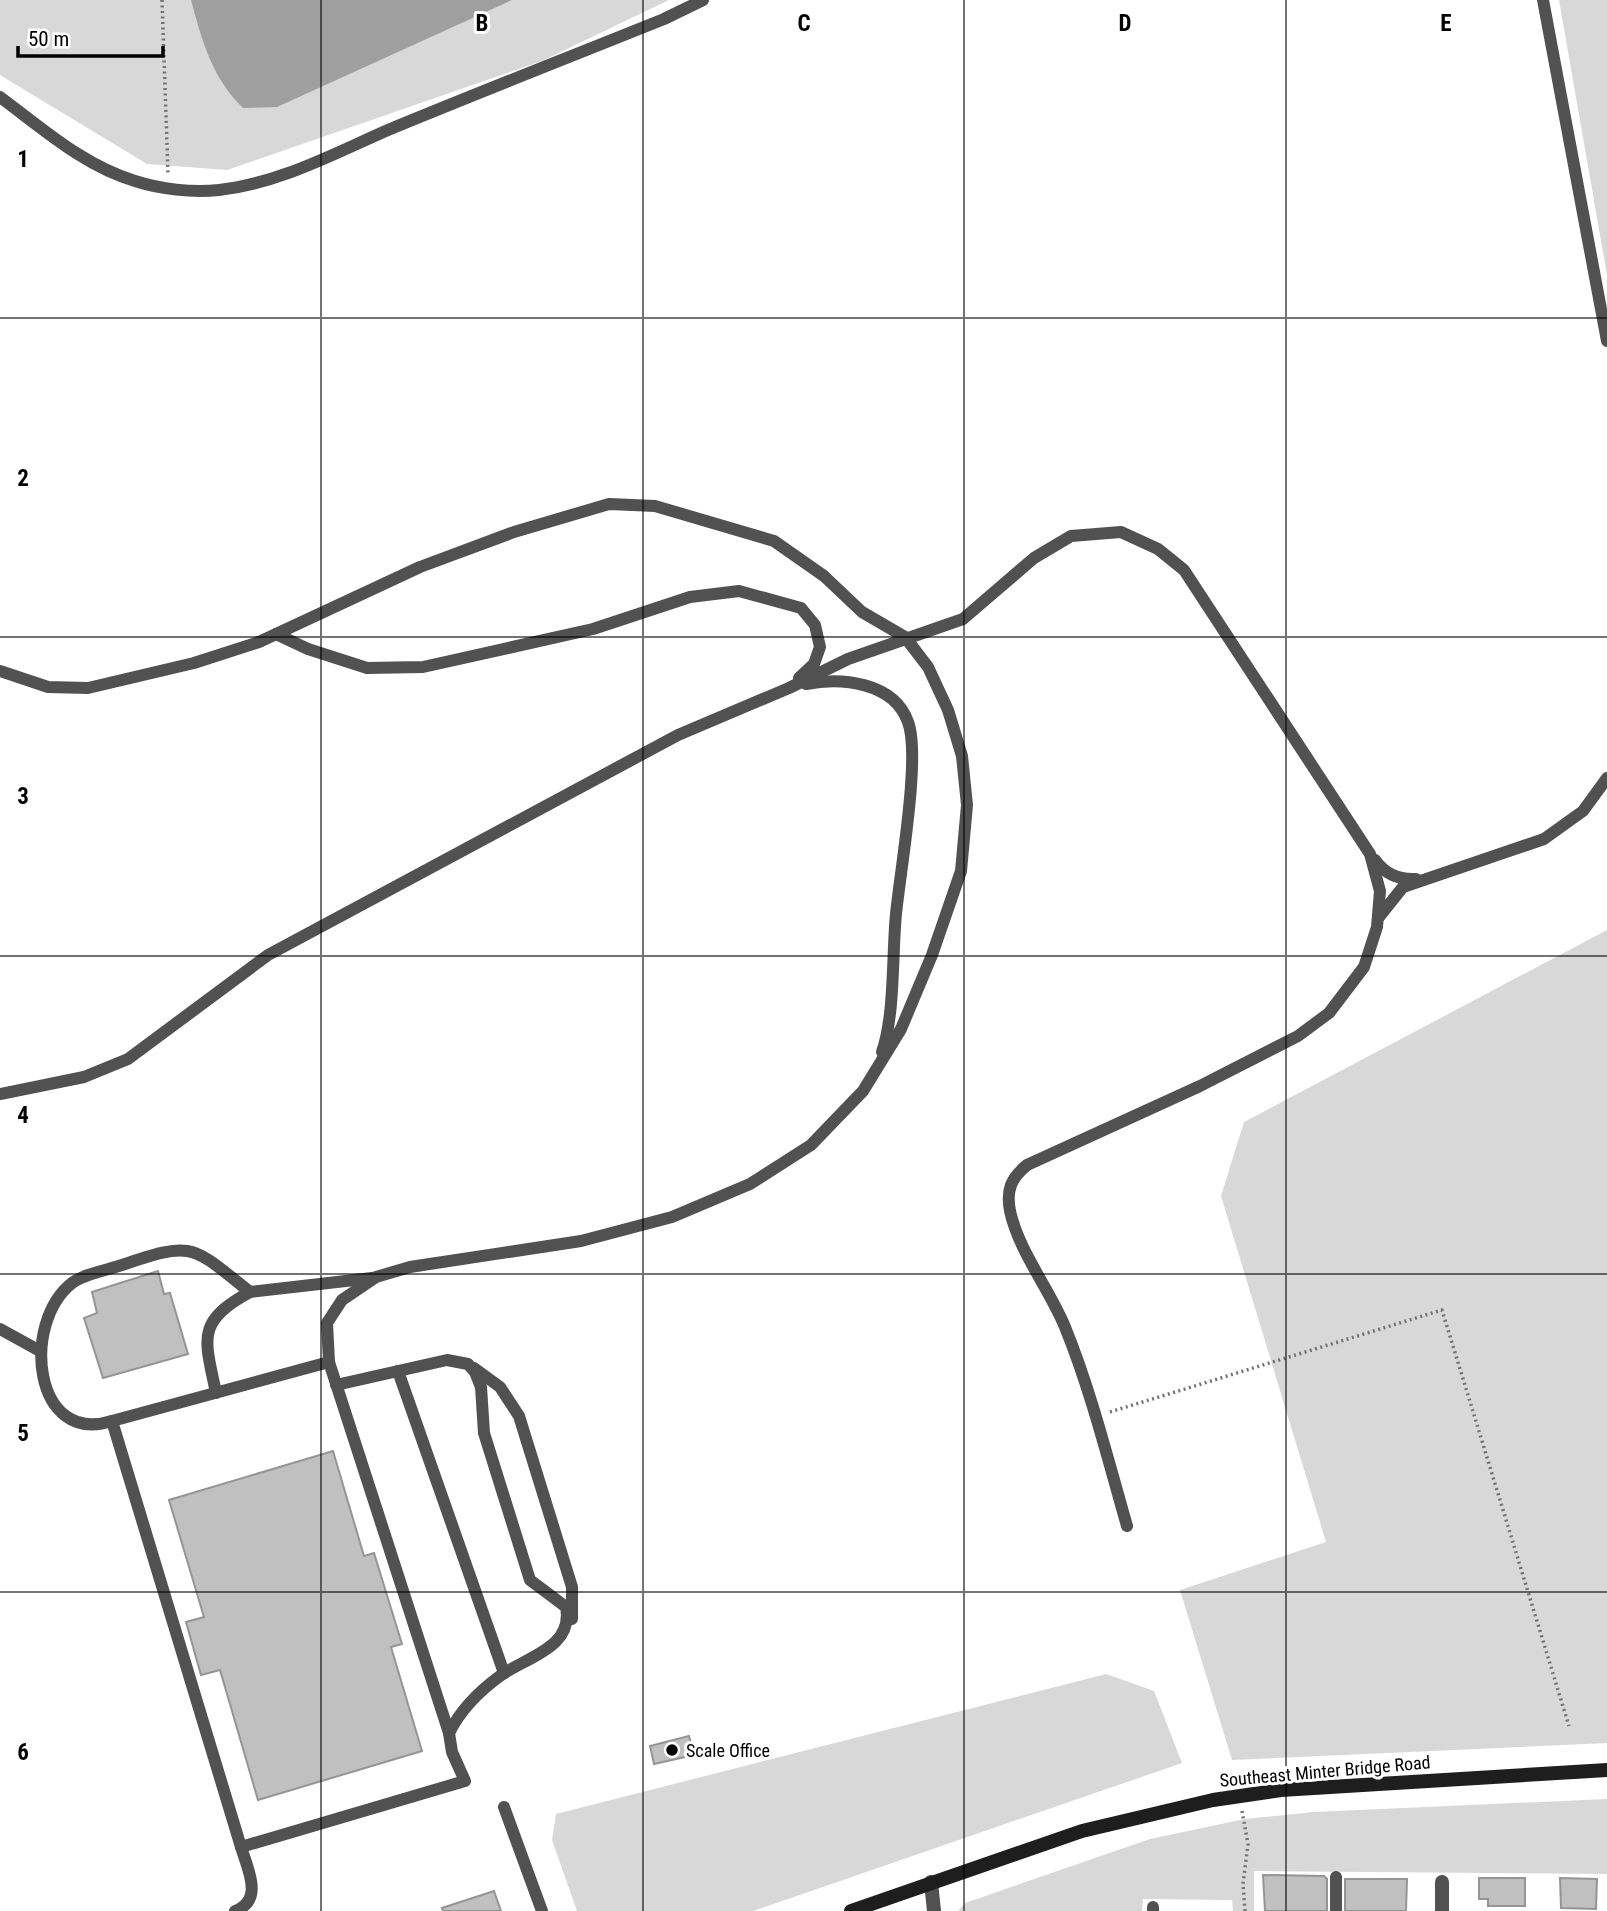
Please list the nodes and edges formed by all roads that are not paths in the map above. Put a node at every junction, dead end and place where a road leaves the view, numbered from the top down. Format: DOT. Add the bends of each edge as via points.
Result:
graph roads {
  1 [pos="703,0"];
  2 [pos="1543,0"];
  3 [pos="0,97"];
  4 [pos="1607,341"];
  5 [pos="276,634"];
  6 [pos="905,637"];
  7 [pos="0,671"];
  8 [pos="789,688"];
  9 [pos="1607,778"];
  10 [pos="1370,854"];
  11 [pos="1422,879"];
  12 [pos="1378,920"];
  13 [pos="877,1068"];
  14 [pos="0,1094"];
  15 [pos="376,1277"];
  16 [pos="250,1292"];
  17 [pos="0,1329"];
  18 [pos="40,1352"];
  19 [pos="329,1362"];
  20 [pos="468,1364"];
  21 [pos="398,1371"];
  22 [pos="336,1385"];
  23 [pos="216,1393"];
  24 [pos="112,1421"];
  25 [pos="1127,1526"];
  26 [pos="562,1634"];
  27 [pos="504,1673"];
  28 [pos="449,1733"];
  29 [pos="1607,1770"];
  30 [pos="504,1807"];
  31 [pos="241,1847"];
  32 [pos="1336,1877"];
  33 [pos="931,1882"];
  34 [pos="1442,1882"];
  35 [pos="234,1911"];
  36 [pos="542,1911"];
  37 [pos="851,1911"];
  38 [pos="934,1911"];
  39 [pos="1336,1911"];
  40 [pos="1442,1911"];
  1 -- 3 [label="lane" via="314,164 218,190 169,188 96,166"];
  2 -- 4 [label="lane"];
  5 -- 6 [label="lane" via="420,567 609,504 655,506 774,541 824,576 862,612"];
  5 -- 7 [label="lane" via="194,663 88,688 48,687"];
  5 -- 8 [label="lane" via="368,668 423,667 593,629 690,597 740,592 801,608 815,625 820,647 814,664"];
  6 -- 8 [label="lane"];
  6 -- 10 [label="lane" via="963,619 1034,558 1071,536 1121,533 1158,549 1184,570"];
  6 -- 13 [label="lane" via="928,667 948,710 962,756 967,805 961,871 901,1029"];
  8 -- 13 [label="lane" via="819,681 850,681 876,689 897,705 908,721 912,745 890,1013"];
  8 -- 14 [label="lane" via="678,735 268,955 128,1059 84,1077"];
  9 -- 11 [label="lane" via="1583,811 1544,839"];
  10 -- 11 [label="lane" via="1384,872 1405,880"];
  10 -- 12 [label="lane" via="1380,891"];
  11 -- 12 [label="lane" via="1403,887"];
  12 -- 25 [label="lane" via="1364,967 1329,1013 1298,1036 1014,1175 1008,1190 1010,1211 1021,1243 1064,1325"];
  13 -- 15 [label="lane" via="863,1091 811,1145 750,1184 672,1217 581,1241 410,1267"];
  15 -- 16 [label="lane"];
  15 -- 19 [label="lane" via="342,1300 327,1323"];
  16 -- 18 [label="lane" via="210,1260 190,1250 167,1250 74,1282 61,1294 44,1325"];
  16 -- 23 [label="lane" via="211,1322 205,1344"];
  17 -- 18 [label="lane"];
  18 -- 24 [label="lane" via="42,1374 58,1410 86,1424"];
  19 -- 22 [label="lane"];
  19 -- 23 [label="lane"];
  20 -- 21 [label="lane" via="447,1360"];
  20 -- 26 [label="lane" via="481,1387 484,1433 522,1559 530,1580 566,1607 568,1620"];
  20 -- 26 [label="lane" via="500,1387 519,1416 572,1587 574,1609"];
  21 -- 22 [label="lane"];
  21 -- 27 [label="lane"];
  22 -- 28 [label="lane"];
  23 -- 24 [label="lane"];
  24 -- 31 [label="lane"];
  26 -- 27 [label="lane" via="535,1658"];
  27 -- 28 [label="lane" via="460,1711"];
  28 -- 31 [label="lane" via="465,1781"];
  29 -- 33 [label="main road, Southeast Minter Bridge Road" via="1238,1796 1082,1831"];
  30 -- 36 [label="lane"];
  31 -- 35 [label="lane" via="253,1892 249,1902"];
  32 -- 39 [label="lane"];
  33 -- 37 [label="main road, Southeast Minter Bridge Road"];
  33 -- 38 [label="street"];
  34 -- 40 [label="street"];
}
